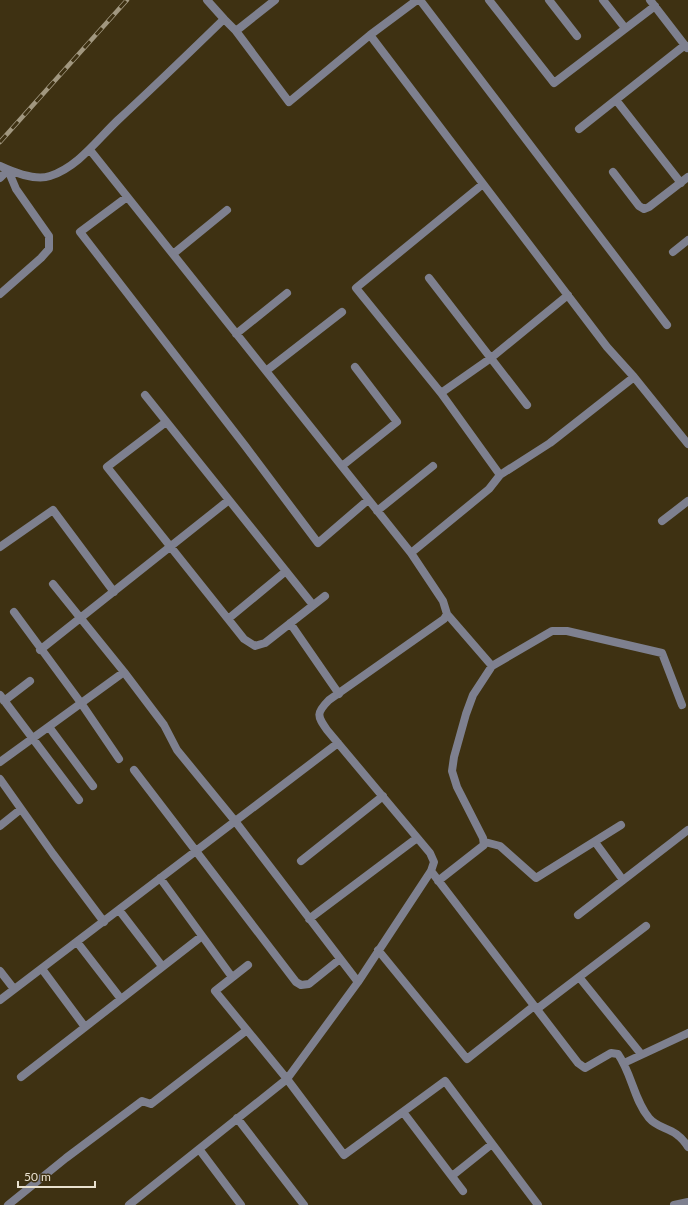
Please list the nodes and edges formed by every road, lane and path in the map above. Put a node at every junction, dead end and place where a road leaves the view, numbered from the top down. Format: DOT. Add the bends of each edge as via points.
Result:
graph roads {
  1 [pos="207,0"];
  2 [pos="275,0"];
  3 [pos="417,0"];
  4 [pos="420,0"];
  5 [pos="489,0"];
  6 [pos="549,0"];
  7 [pos="603,0"];
  8 [pos="652,3"];
  9 [pos="224,19"];
  10 [pos="625,28"];
  11 [pos="236,31"];
  12 [pos="370,35"];
  13 [pos="577,36"];
  14 [pos="686,47"];
  15 [pos="616,100"];
  16 [pos="579,129"];
  17 [pos="90,150"];
  18 [pos="0,166"];
  19 [pos="8,170"];
  20 [pos="613,172"];
  21 [pos="688,177"];
  22 [pos="0,178"];
  23 [pos="681,183"];
  24 [pos="483,184"];
  25 [pos="127,197"];
  26 [pos="227,210"];
  27 [pos="688,240"];
  28 [pos="673,252"];
  29 [pos="173,254"];
  30 [pos="429,278"];
  31 [pos="287,293"];
  32 [pos="0,294"];
  33 [pos="568,295"];
  34 [pos="342,312"];
  35 [pos="667,325"];
  36 [pos="236,334"];
  37 [pos="491,358"];
  38 [pos="355,367"];
  39 [pos="266,371"];
  40 [pos="634,377"];
  41 [pos="441,393"];
  42 [pos="144,395"];
  43 [pos="527,405"];
  44 [pos="166,422"];
  45 [pos="685,433"];
  46 [pos="688,444"];
  47 [pos="342,466"];
  48 [pos="433,466"];
  49 [pos="500,475"];
  50 [pos="229,500"];
  51 [pos="368,500"];
  52 [pos="688,501"];
  53 [pos="377,511"];
  54 [pos="662,521"];
  55 [pos="0,547"];
  56 [pos="171,547"];
  57 [pos="411,553"];
  58 [pos="286,572"];
  59 [pos="53,584"];
  60 [pos="114,592"];
  61 [pos="325,596"];
  62 [pos="313,605"];
  63 [pos="14,612"];
  64 [pos="447,614"];
  65 [pos="80,619"];
  66 [pos="228,619"];
  67 [pos="290,623"];
  68 [pos="40,650"];
  69 [pos="492,666"];
  70 [pos="124,672"];
  71 [pos="30,681"];
  72 [pos="340,694"];
  73 [pos="1,698"];
  74 [pos="81,703"];
  75 [pos="682,705"];
  76 [pos="49,727"];
  77 [pos="33,738"];
  78 [pos="338,743"];
  79 [pos="119,759"];
  80 [pos="0,762"];
  81 [pos="134,770"];
  82 [pos="0,779"];
  83 [pos="93,786"];
  84 [pos="383,796"];
  85 [pos="79,800"];
  86 [pos="21,809"];
  87 [pos="235,821"];
  88 [pos="621,825"];
  89 [pos="0,826"];
  90 [pos="688,830"];
  91 [pos="417,838"];
  92 [pos="485,842"];
  93 [pos="595,842"];
  94 [pos="196,851"];
  95 [pos="301,861"];
  96 [pos="431,871"];
  97 [pos="160,878"];
  98 [pos="623,880"];
  99 [pos="438,881"];
  100 [pos="119,910"];
  101 [pos="578,914"];
  102 [pos="310,919"];
  103 [pos="104,922"];
  104 [pos="646,926"];
  105 [pos="202,936"];
  106 [pos="77,942"];
  107 [pos="378,950"];
  108 [pos="340,959"];
  109 [pos="248,965"];
  110 [pos="162,966"];
  111 [pos="42,969"];
  112 [pos="0,971"];
  113 [pos="579,977"];
  114 [pos="232,978"];
  115 [pos="358,982"];
  116 [pos="14,989"];
  117 [pos="121,999"];
  118 [pos="0,1000"];
  119 [pos="536,1008"];
  120 [pos="85,1027"];
  121 [pos="247,1030"];
  122 [pos="688,1033"];
  123 [pos="641,1054"];
  124 [pos="624,1063"];
  125 [pos="21,1076"];
  126 [pos="287,1079"];
  127 [pos="403,1112"];
  128 [pos="238,1118"];
  129 [pos="492,1144"];
  130 [pos="688,1148"];
  131 [pos="199,1149"];
  132 [pos="452,1176"];
  133 [pos="463,1191"];
  134 [pos="688,1202"];
  135 [pos="8,1205"];
  136 [pos="129,1205"];
  137 [pos="241,1205"];
  138 [pos="304,1205"];
  139 [pos="538,1205"];
  140 [pos="674,1205"];
  1 -- 9 [label="street"];
  2 -- 11 [label="street"];
  3 -- 12 [label="street"];
  4 -- 35 [label="street"];
  5 -- 10 [label="street" via="554,83"];
  6 -- 13 [label="street"];
  7 -- 10 [label="street"];
  8 -- 10 [label="street"];
  8 -- 14 [label="street"];
  9 -- 11 [label="street"];
  9 -- 17 [label="street"];
  11 -- 12 [label="street" via="288,102"];
  12 -- 24 [label="street"];
  14 -- 15 [label="street"];
  15 -- 16 [label="street"];
  15 -- 23 [label="street"];
  17 -- 19 [label="street" via="49,177 38,178"];
  17 -- 25 [label="street"];
  18 -- 19 [label="street"];
  19 -- 22 [label="street"];
  19 -- 32 [label="street" via="16,189 49,236 48,249 41,258"];
  20 -- 23 [label="street" via="644,209"];
  21 -- 23 [label="street"];
  24 -- 33 [label="street"];
  24 -- 41 [label="street" via="356,288"];
  25 -- 29 [label="street"];
  25 -- 51 [label="street" via="80,232 318,543"];
  26 -- 29 [label="street"];
  27 -- 28 [label="street"];
  29 -- 36 [label="street"];
  30 -- 37 [label="street"];
  31 -- 36 [label="street"];
  33 -- 37 [label="street"];
  33 -- 40 [label="street" via="607,347"];
  34 -- 39 [label="street"];
  36 -- 39 [label="street"];
  37 -- 41 [label="street"];
  37 -- 43 [label="street"];
  38 -- 47 [label="street" via="398,422"];
  39 -- 47 [label="street"];
  40 -- 45 [label="street"];
  40 -- 49 [label="street" via="550,443"];
  41 -- 49 [label="street"];
  42 -- 44 [label="street"];
  44 -- 50 [label="street"];
  44 -- 56 [label="street" via="107,467"];
  45 -- 46 [label="street"];
  47 -- 51 [label="street"];
  48 -- 53 [label="street"];
  49 -- 57 [label="street" via="489,489"];
  50 -- 56 [label="street"];
  50 -- 58 [label="street"];
  51 -- 53 [label="street"];
  52 -- 54 [label="street"];
  53 -- 57 [label="street"];
  55 -- 60 [label="street" via="53,510"];
  56 -- 60 [label="street"];
  56 -- 66 [label="street"];
  57 -- 64 [label="street" via="443,601"];
  58 -- 62 [label="street"];
  58 -- 66 [label="street"];
  59 -- 65 [label="street"];
  60 -- 65 [label="street"];
  61 -- 62 [label="street"];
  62 -- 67 [label="street"];
  63 -- 68 [label="street"];
  64 -- 69 [label="street"];
  64 -- 72 [label="street" via="444,619"];
  65 -- 68 [label="street"];
  65 -- 70 [label="street"];
  66 -- 67 [label="street" via="244,640 255,646 265,642"];
  67 -- 72 [label="street"];
  68 -- 74 [label="street"];
  69 -- 75 [label="street" via="552,631 567,631 662,653"];
  69 -- 92 [label="street" via="473,695 452,771 463,800"];
  70 -- 74 [label="street"];
  70 -- 87 [label="street" via="164,725 177,750"];
  71 -- 73 [label="street"];
  72 -- 78 [label="street" via="321,708 319,714 319,720"];
  73 -- 77 [label="street"];
  74 -- 76 [label="street"];
  74 -- 79 [label="street"];
  76 -- 77 [label="street"];
  76 -- 83 [label="street"];
  77 -- 80 [label="street"];
  77 -- 85 [label="street"];
  78 -- 84 [label="street"];
  78 -- 87 [label="street"];
  81 -- 94 [label="street"];
  82 -- 86 [label="street"];
  84 -- 91 [label="street"];
  84 -- 95 [label="street"];
  86 -- 89 [label="street"];
  86 -- 103 [label="street"];
  87 -- 94 [label="street"];
  87 -- 102 [label="street"];
  88 -- 93 [label="street"];
  90 -- 98 [label="street"];
  91 -- 96 [label="street" via="434,862"];
  91 -- 102 [label="street"];
  92 -- 93 [label="street" via="500,846 536,878"];
  92 -- 99 [label="street" via="483,847"];
  93 -- 98 [label="street"];
  94 -- 97 [label="street"];
  94 -- 108 [label="street" via="296,982 301,985 309,984"];
  96 -- 99 [label="street"];
  96 -- 107 [label="street"];
  97 -- 100 [label="street"];
  97 -- 105 [label="street"];
  98 -- 101 [label="street"];
  99 -- 119 [label="street"];
  100 -- 103 [label="street"];
  100 -- 110 [label="street"];
  102 -- 108 [label="street"];
  103 -- 106 [label="street"];
  104 -- 113 [label="street"];
  105 -- 110 [label="street"];
  105 -- 114 [label="street"];
  106 -- 111 [label="street"];
  106 -- 117 [label="street"];
  107 -- 115 [label="street"];
  107 -- 119 [label="street" via="467,1059"];
  108 -- 115 [label="street"];
  109 -- 114 [label="street"];
  110 -- 117 [label="street"];
  111 -- 116 [label="street"];
  111 -- 120 [label="street"];
  112 -- 116 [label="street"];
  113 -- 119 [label="street"];
  113 -- 123 [label="street"];
  114 -- 121 [label="street" via="215,991"];
  115 -- 126 [label="street"];
  116 -- 118 [label="street"];
  117 -- 120 [label="street"];
  119 -- 124 [label="street" via="581,1066 590,1066 611,1053 618,1054"];
  120 -- 125 [label="street"];
  121 -- 126 [label="street"];
  121 -- 135 [label="street" via="151,1104 142,1101"];
  122 -- 123 [label="street"];
  123 -- 124 [label="street"];
  124 -- 130 [label="street" via="650,1120 682,1137"];
  126 -- 127 [label="street" via="344,1155"];
  126 -- 128 [label="street"];
  127 -- 129 [label="street" via="445,1081"];
  127 -- 132 [label="street"];
  128 -- 131 [label="street"];
  128 -- 138 [label="street"];
  129 -- 132 [label="street"];
  129 -- 139 [label="street"];
  131 -- 136 [label="street"];
  131 -- 137 [label="street"];
  132 -- 133 [label="street"];
  134 -- 140 [label="street"];
}
